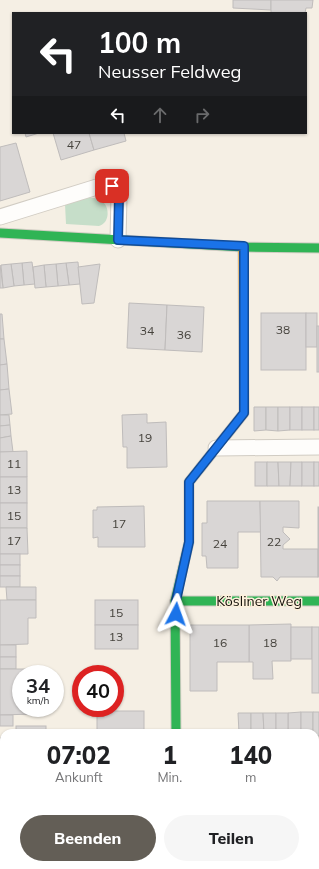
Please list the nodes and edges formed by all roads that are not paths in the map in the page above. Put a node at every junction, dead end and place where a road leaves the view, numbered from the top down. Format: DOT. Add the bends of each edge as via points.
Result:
graph roads {
  1 [pos="0,217"];
  2 [pos="0,233"];
  3 [pos="118,240"];
  4 [pos="244,246"];
  5 [pos="319,248"];
  6 [pos="319,447"];
  7 [pos="216,448"];
  8 [pos="176,601"];
  9 [pos="319,601"];
  10 [pos="176,729"];
  1 -- 3 [label="lane" via="100,186 112,186 119,196"];
  2 -- 3 [label="street"];
  3 -- 4 [label="street"];
  4 -- 5 [label="street"];
  4 -- 7 [label="street" via="244,413"];
  6 -- 7 [label="lane"];
  7 -- 8 [label="street" via="189,482 189,542"];
  8 -- 9 [label="street, Kösliner Weg"];
  8 -- 10 [label="street"];
}
